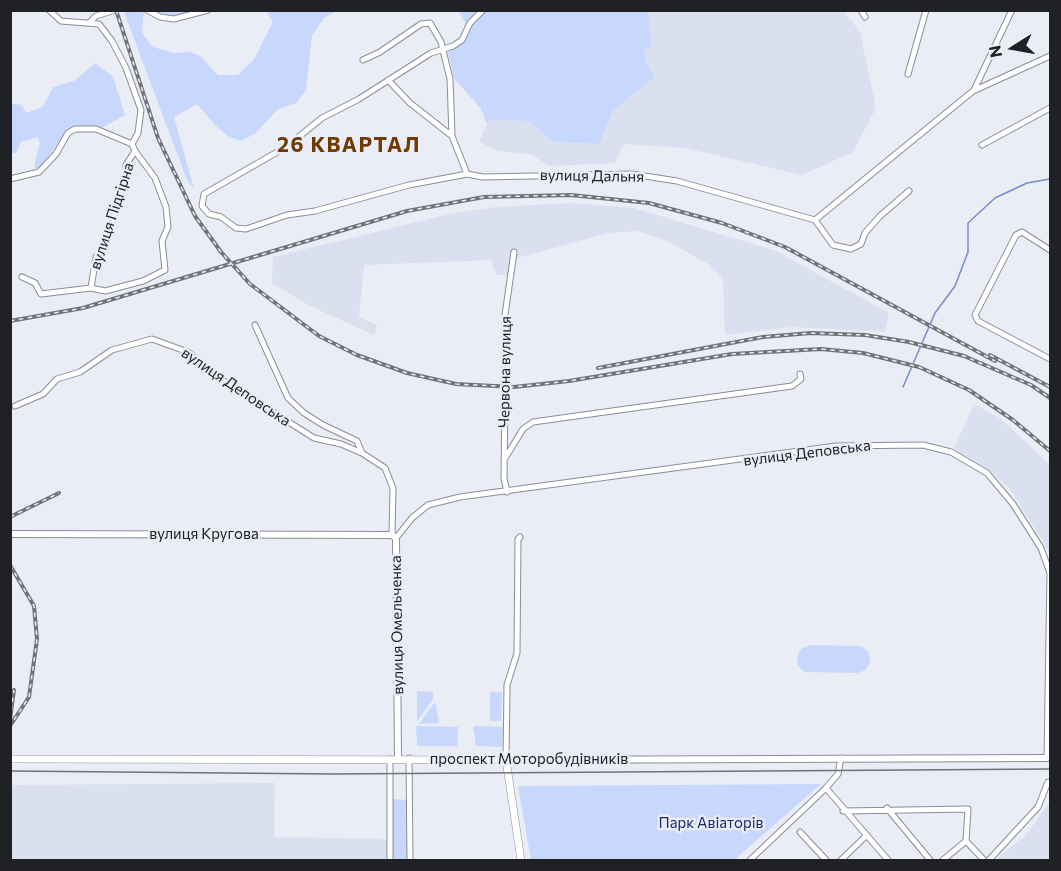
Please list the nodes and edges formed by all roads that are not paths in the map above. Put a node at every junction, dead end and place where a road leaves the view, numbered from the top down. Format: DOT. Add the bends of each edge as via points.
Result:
graph roads {
  1 [pos="48,10"];
  2 [pos="115,10"];
  3 [pos="147,10"];
  4 [pos="208,10"];
  5 [pos="483,10"];
  6 [pos="861,10"];
  7 [pos="926,10"];
  8 [pos="1012,10"];
  9 [pos="865,16"];
  10 [pos="90,22"];
  11 [pos="444,49"];
  12 [pos="1050,56"];
  13 [pos="363,60"];
  14 [pos="908,74"];
  15 [pos="388,80"];
  16 [pos="973,91"];
  17 [pos="1050,108"];
  18 [pos="452,136"];
  19 [pos="132,144"];
  20 [pos="982,145"];
  21 [pos="135,151"];
  22 [pos="467,174"];
  23 [pos="10,179"];
  24 [pos="909,190"];
  25 [pos="815,219"];
  26 [pos="1050,250"];
  27 [pos="514,252"];
  28 [pos="22,277"];
  29 [pos="91,288"];
  30 [pos="255,325"];
  31 [pos="1050,359"];
  32 [pos="800,374"];
  33 [pos="15,406"];
  34 [pos="362,453"];
  35 [pos="504,460"];
  36 [pos="507,492"];
  37 [pos="428,506"];
  38 [pos="10,534"];
  39 [pos="394,536"];
  40 [pos="520,537"];
  41 [pos="398,758"];
  42 [pos="409,758"];
  43 [pos="841,758"];
  44 [pos="1047,758"];
  45 [pos="10,759"];
  46 [pos="390,759"];
  47 [pos="506,759"];
  48 [pos="1048,782"];
  49 [pos="826,788"];
  50 [pos="887,808"];
  51 [pos="843,810"];
  52 [pos="800,832"];
  53 [pos="867,836"];
  54 [pos="966,841"];
  55 [pos="390,861"];
  56 [pos="410,861"];
  57 [pos="521,861"];
  58 [pos="750,861"];
  59 [pos="826,861"];
  60 [pos="841,861"];
  61 [pos="888,861"];
  62 [pos="930,861"];
  63 [pos="943,861"];
  64 [pos="984,861"];
  65 [pos="989,861"];
  1 -- 10 [label="street" via="61,21"];
  2 -- 10 [label="street"];
  3 -- 4 [label="street" via="174,19"];
  5 -- 11 [label="street" via="470,23 465,37"];
  6 -- 9 [label="street"];
  7 -- 14 [label="street"];
  8 -- 16 [label="street"];
  10 -- 19 [label="street" via="99,24 112,41 141,110"];
  11 -- 13 [label="street" via="426,22"];
  11 -- 15 [label="street"];
  11 -- 18 [label="street" via="450,79"];
  12 -- 16 [label="street"];
  15 -- 18 [label="street"];
  15 -- 22 [label="street, вулиця Дальня" via="322,118 286,147 204,194 202,201 209,214 246,229 287,215"];
  16 -- 25 [label="street"];
  17 -- 20 [label="street"];
  18 -- 22 [label="street"];
  19 -- 21 [label="street, вулиця Підгірна"];
  19 -- 23 [label="street, вулиця Підгірна" via="96,129 75,129 39,172"];
  21 -- 29 [label="street, вулиця Підгірна" via="126,165 104,249 96,257"];
  21 -- 29 [label="street" via="155,178 166,207 168,227 162,241 165,270 143,281 105,291"];
  22 -- 25 [label="street, вулиця Дальня" via="632,174 677,181"];
  24 -- 25 [label="street" via="880,216 861,244 851,249 833,245"];
  26 -- 31 [label="street" via="1022,232 1016,235 975,315 978,321"];
  27 -- 35 [label="street, Червона вулиця, bridge" via="505,315"];
  28 -- 29 [label="street, вулиця Підгірна" via="34,283 41,294"];
  30 -- 34 [label="street, вулиця Деповська" via="288,398 322,425 357,441"];
  32 -- 35 [label="street" via="801,379 792,386 533,422 523,429"];
  33 -- 34 [label="street, вулиця Деповська" via="44,394 57,379 80,372 112,350 152,339 188,352 205,368 314,438"];
  34 -- 39 [label="street, вулиця Деповська" via="385,468 390,476"];
  35 -- 36 [label="street, Червона вулиця"];
  36 -- 37 [label="street, вулиця Деповська" via="460,497"];
  36 -- 44 [label="street, вулиця Деповська" via="836,446 922,445 951,452 987,473 1013,504 1041,548 1050,573"];
  37 -- 39 [label="street, вулиця Омельченка"];
  38 -- 39 [label="street, вулиця Кругова"];
  39 -- 41 [label="street, вулиця Омельченка"];
  40 -- 47 [label="street" via="517,653 507,685"];
  41 -- 42 [label="main road, проспект Моторобудівників"];
  41 -- 46 [label="main road, проспект Моторобудівників"];
  42 -- 47 [label="main road, проспект Моторобудівників"];
  42 -- 56 [label="street"];
  43 -- 44 [label="street, проспект Моторобудівників"];
  43 -- 47 [label="street, проспект Моторобудівників"];
  43 -- 49 [label="street" via="838,774"];
  45 -- 46 [label="main road, проспект Моторобудівників"];
  46 -- 55 [label="street"];
  47 -- 57 [label="main road"];
  48 -- 65 [label="street" via="1038,807"];
  49 -- 51 [label="street"];
  49 -- 58 [label="street"];
  50 -- 51 [label="street"];
  50 -- 54 [label="street" via="968,809"];
  50 -- 62 [label="street"];
  51 -- 53 [label="street"];
  52 -- 59 [label="street"];
  53 -- 60 [label="street"];
  53 -- 61 [label="street"];
  54 -- 63 [label="street"];
  54 -- 64 [label="street"];
}
